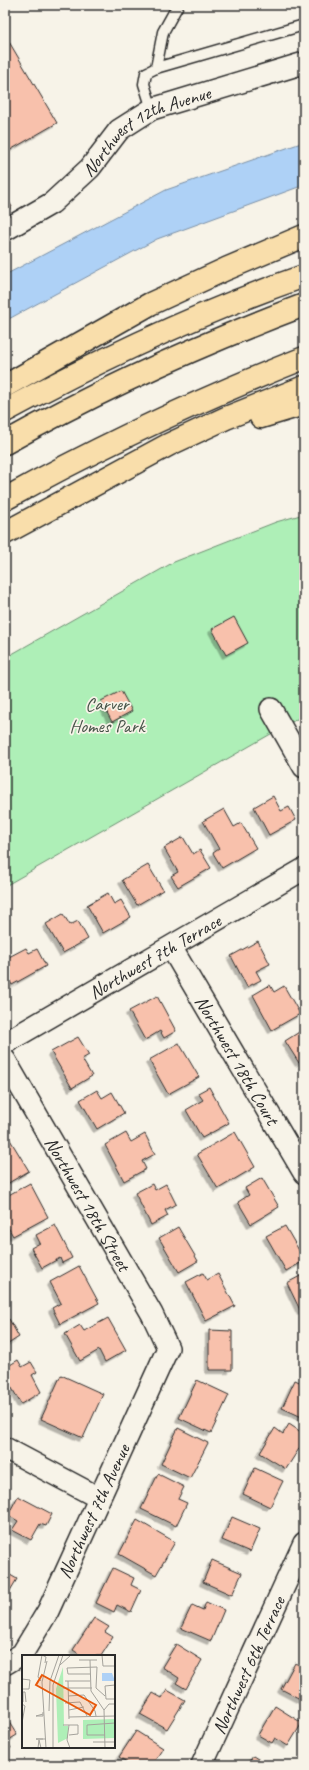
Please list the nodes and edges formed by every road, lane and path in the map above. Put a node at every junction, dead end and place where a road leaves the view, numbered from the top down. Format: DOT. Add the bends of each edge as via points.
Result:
graph roads {
  1 [pos="178,5"];
  2 [pos="304,25"];
  3 [pos="304,63"];
  4 [pos="156,68"];
  5 [pos="152,110"];
  6 [pos="5,230"];
  7 [pos="304,236"];
  8 [pos="304,276"];
  9 [pos="304,306"];
  10 [pos="304,358"];
  11 [pos="5,386"];
  12 [pos="304,387"];
  13 [pos="304,404"];
  14 [pos="5,411"];
  15 [pos="5,443"];
  16 [pos="168,446"];
  17 [pos="5,499"];
  18 [pos="5,533"];
  19 [pos="271,709"];
  20 [pos="304,767"];
  21 [pos="304,869"];
  22 [pos="171,947"];
  23 [pos="5,1043"];
  24 [pos="5,1060"];
  25 [pos="304,1173"];
  26 [pos="168,1348"];
  27 [pos="5,1448"];
  28 [pos="99,1498"];
  29 [pos="304,1543"];
  30 [pos="5,1664"];
  31 [pos="202,1765"];
  1 -- 4 [label="lane" via="163,32"];
  2 -- 4 [label="lane"];
  3 -- 5 [label="street, Northwest 12th Avenue"];
  4 -- 5 [label="lane" via="146,73 144,84"];
  5 -- 6 [label="street, Northwest 12th Avenue" via="119,130 90,168 52,203"];
  7 -- 11 [label="highway" via="150,304"];
  8 -- 14 [label="highway" via="168,330 107,358"];
  9 -- 15 [label="highway" via="150,368"];
  10 -- 17 [label="highway" via="126,435"];
  12 -- 16 [label="highway" via="226,418"];
  13 -- 16 [label="highway"];
  16 -- 18 [label="highway"];
  19 -- 20 [label="street"];
  21 -- 22 [label="street, Northwest 7th Terrace"];
  22 -- 23 [label="street, Northwest 7th Terrace"];
  22 -- 25 [label="street, Northwest 18th Court"];
  24 -- 26 [label="street, Northwest 18th Street" via="152,1314"];
  26 -- 28 [label="street, Northwest 7th Avenue"];
  27 -- 28 [label="street"];
  28 -- 30 [label="street, Northwest 7th Avenue" via="48,1611 22,1654"];
  29 -- 31 [label="street, Northwest 6th Terrace"];
}
